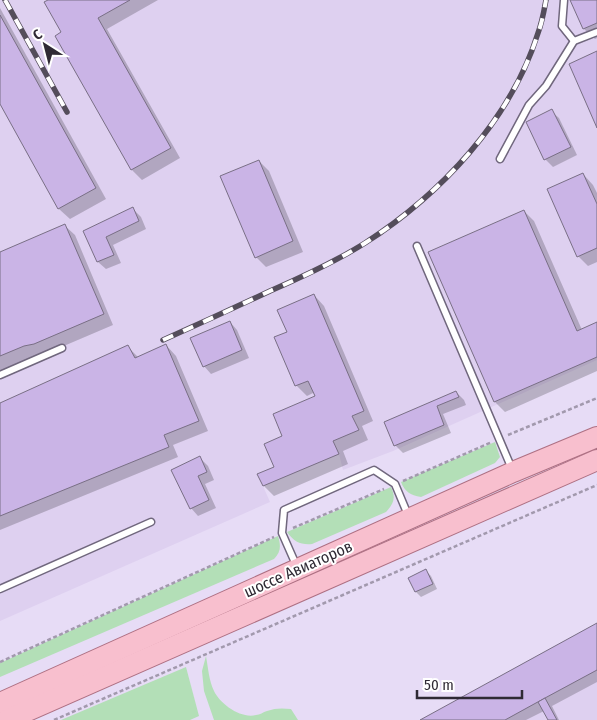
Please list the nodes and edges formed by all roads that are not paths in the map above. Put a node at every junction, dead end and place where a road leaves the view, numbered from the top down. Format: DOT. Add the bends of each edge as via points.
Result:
graph roads {
  1 [pos="564,0"];
  2 [pos="597,32"];
  3 [pos="574,41"];
  4 [pos="500,158"];
  5 [pos="417,246"];
  6 [pos="62,348"];
  7 [pos="0,375"];
  8 [pos="597,437"];
  9 [pos="597,460"];
  10 [pos="513,472"];
  11 [pos="410,519"];
  12 [pos="151,522"];
  13 [pos="298,569"];
  14 [pos="0,589"];
  15 [pos="0,703"];
  16 [pos="7,720"];
  1 -- 3 [label="lane" via="562,26"];
  2 -- 3 [label="lane"];
  3 -- 4 [label="lane" via="546,86 529,105"];
  5 -- 10 [label="lane"];
  6 -- 7 [label="lane"];
  8 -- 10 [label="main road, шоссе Авиаторов"];
  9 -- 16 [label="main road, шоссе Авиаторов"];
  10 -- 11 [label="main road, шоссе Авиаторов"];
  11 -- 13 [label="main road, шоссе Авиаторов"];
  11 -- 13 [label="lane" via="395,484 374,470 284,510 282,533"];
  12 -- 14 [label="lane"];
  13 -- 15 [label="main road, шоссе Авиаторов"];
}
